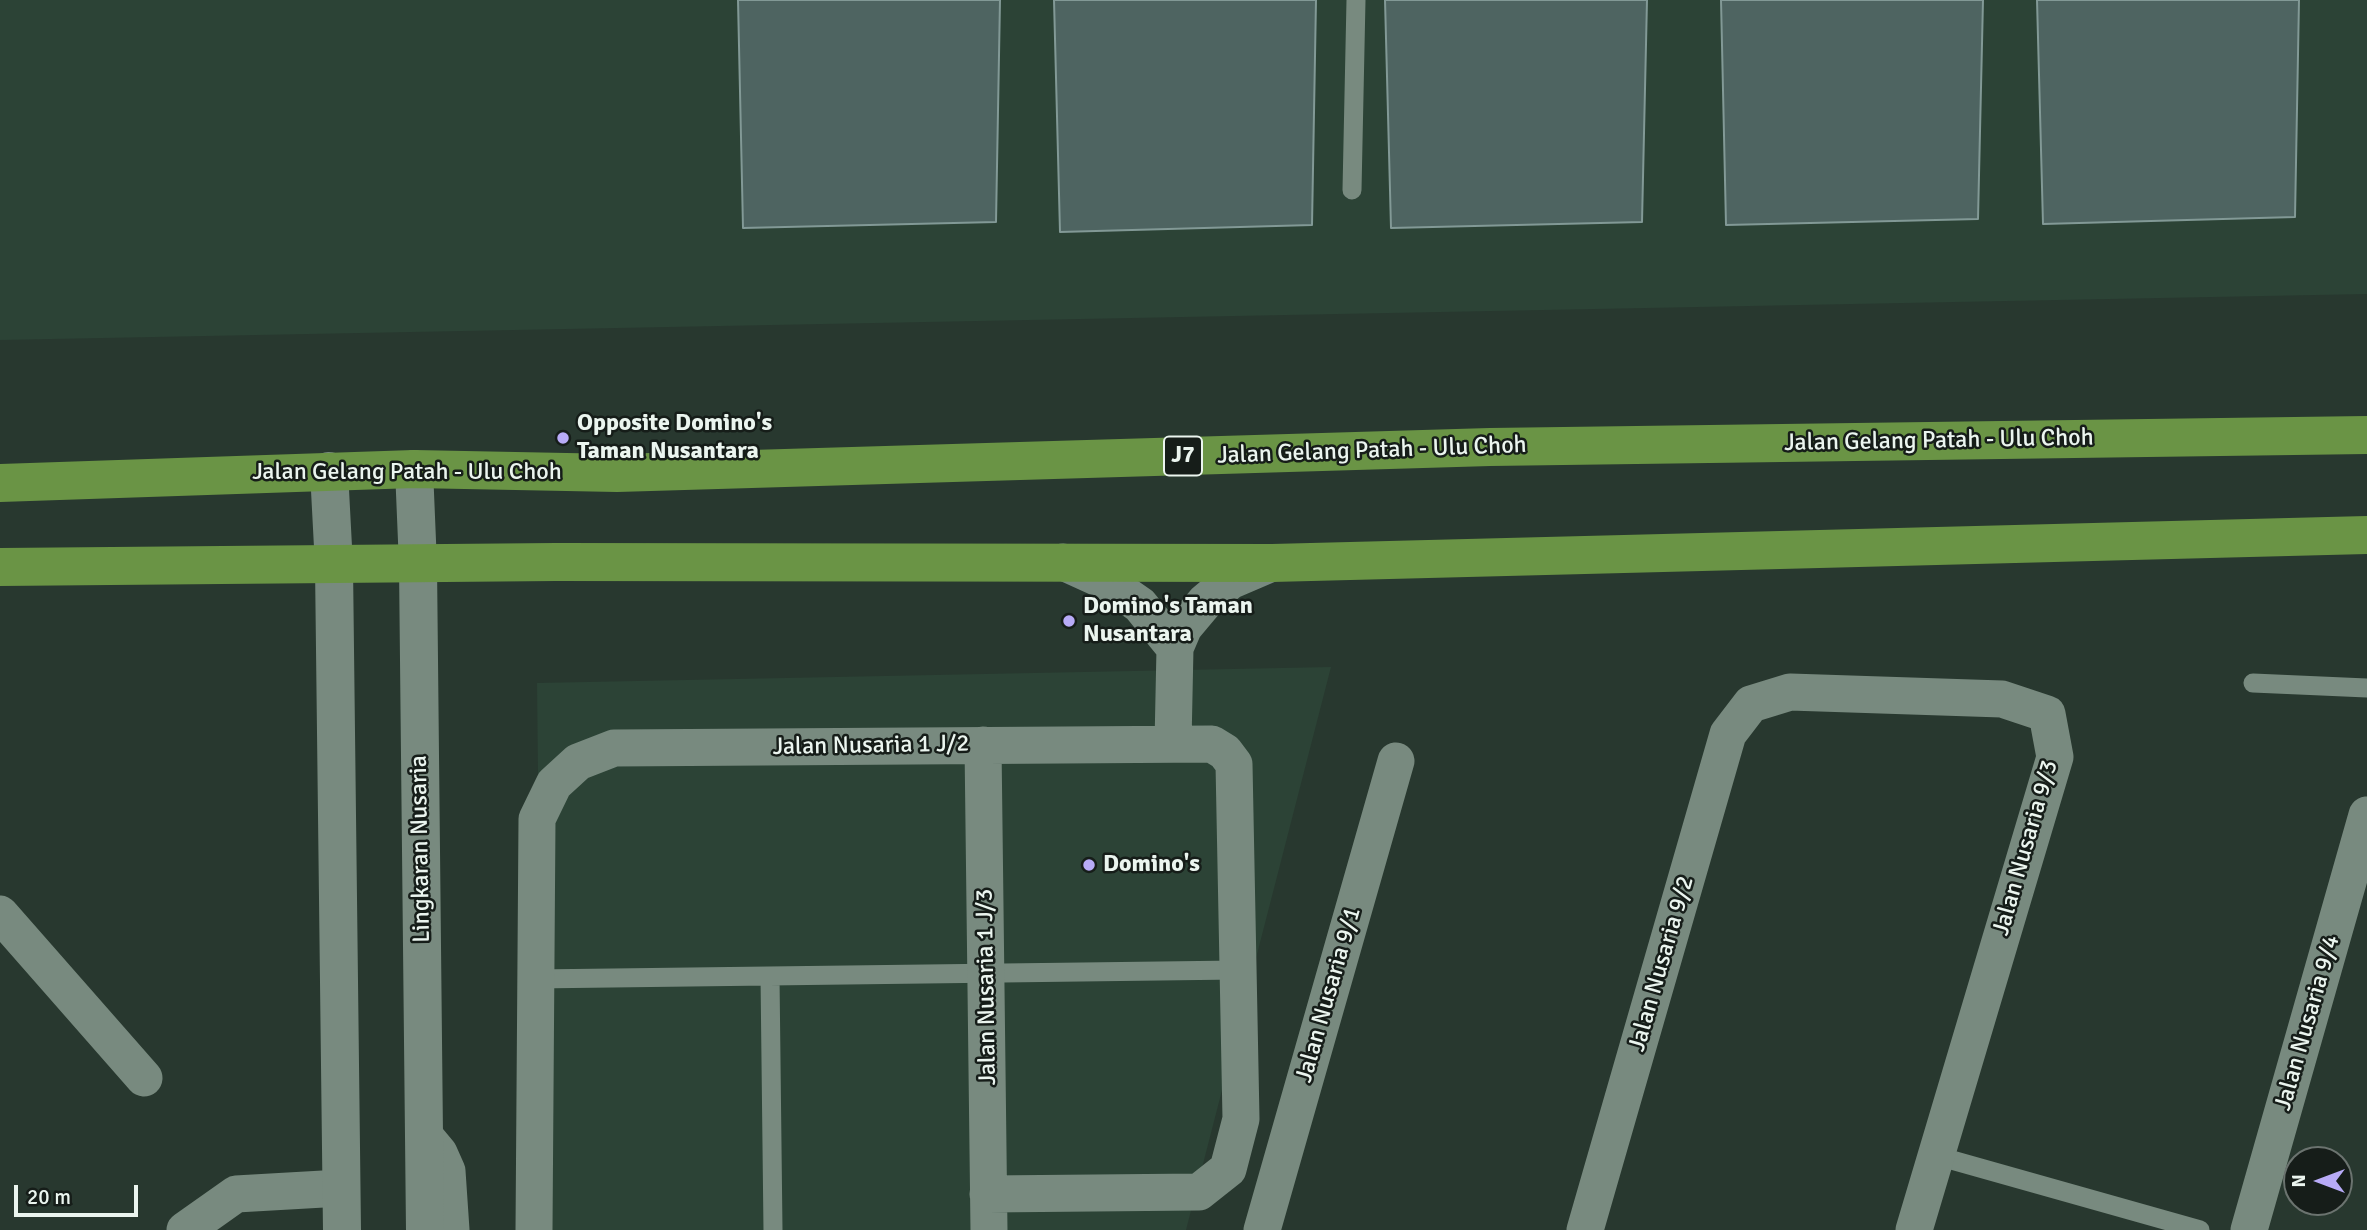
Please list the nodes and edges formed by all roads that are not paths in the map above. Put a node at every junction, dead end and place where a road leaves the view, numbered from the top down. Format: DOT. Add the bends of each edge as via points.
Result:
graph roads {
  1 [pos="1356,0"];
  2 [pos="1352,190"];
  3 [pos="2367,435"];
  4 [pos="414,469"];
  5 [pos="329,471"];
  6 [pos="0,483"];
  7 [pos="2367,535"];
  8 [pos="1063,562"];
  9 [pos="1272,563"];
  10 [pos="418,565"];
  11 [pos="334,566"];
  12 [pos="0,567"];
  13 [pos="1175,648"];
  14 [pos="2253,683"];
  15 [pos="2367,688"];
  16 [pos="1751,704"];
  17 [pos="1173,743"];
  18 [pos="983,745"];
  19 [pos="1396,761"];
  20 [pos="2367,815"];
  21 [pos="0,914"];
  22 [pos="1238,970"];
  23 [pos="987,972"];
  24 [pos="770,976"];
  25 [pos="534,979"];
  26 [pos="144,1078"];
  27 [pos="424,1135"];
  28 [pos="1934,1155"];
  29 [pos="341,1188"];
  30 [pos="988,1194"];
  31 [pos="186,1230"];
  32 [pos="342,1230"];
  33 [pos="425,1230"];
  34 [pos="451,1230"];
  35 [pos="534,1230"];
  36 [pos="773,1230"];
  37 [pos="989,1230"];
  38 [pos="1262,1230"];
  39 [pos="1585,1230"];
  40 [pos="1914,1230"];
  41 [pos="2200,1230"];
  42 [pos="2249,1230"];
  1 -- 2 [label="lane"];
  3 -- 4 [label="main road, Jalan Gelang Patah - Ulu Choh / J7" via="1504,447 617,473"];
  4 -- 5 [label="main road, Jalan Gelang Patah - Ulu Choh / J7"];
  4 -- 10 [label="main road, Lingkaran Nusaria"];
  5 -- 6 [label="main road, Jalan Gelang Patah - Ulu Choh / J7"];
  5 -- 11 [label="main road"];
  7 -- 9 [label="main road"];
  8 -- 9 [label="main road"];
  8 -- 10 [label="main road"];
  8 -- 13 [label="street" via="1107,582 1140,605"];
  9 -- 13 [label="street" via="1230,581 1205,602 1184,627"];
  10 -- 11 [label="main road"];
  10 -- 27 [label="main road, Lingkaran Nusaria"];
  11 -- 12 [label="main road"];
  11 -- 29 [label="main road"];
  13 -- 17 [label="street"];
  14 -- 15 [label="lane"];
  16 -- 28 [label="street, Jalan Nusaria 9/3" via="1790,692 1989,698 2047,714 2055,757"];
  16 -- 39 [label="street, Jalan Nusaria 9/2" via="1728,734"];
  17 -- 18 [label="street, Jalan Nusaria 1 J/2"];
  17 -- 22 [label="street, Jalan Nusaria 1 J/2" via="1212,744 1234,764"];
  18 -- 23 [label="street, Jalan Nusaria 1 J/3"];
  18 -- 25 [label="street, Jalan Nusaria 1 J/2" via="614,748 578,762 554,784 537,819"];
  19 -- 38 [label="street, Jalan Nusaria 9/1"];
  20 -- 42 [label="street, Jalan Nusaria 9/4"];
  21 -- 26 [label="street"];
  22 -- 23 [label="lane"];
  22 -- 30 [label="street, Jalan Nusaria 1 J/2" via="1241,1119 1227,1169 1199,1192"];
  23 -- 24 [label="lane"];
  23 -- 30 [label="street, Jalan Nusaria 1 J/3"];
  24 -- 25 [label="lane"];
  24 -- 36 [label="lane"];
  25 -- 35 [label="street, Jalan Nusaria 1 J/2"];
  27 -- 33 [label="main road, Lingkaran Nusaria"];
  27 -- 34 [label="street" via="447,1171"];
  28 -- 40 [label="street, Jalan Nusaria 9/3"];
  28 -- 41 [label="lane"];
  29 -- 31 [label="street" via="236,1194"];
  29 -- 32 [label="main road"];
  30 -- 37 [label="street, Jalan Nusaria 1 J/3"];
}
